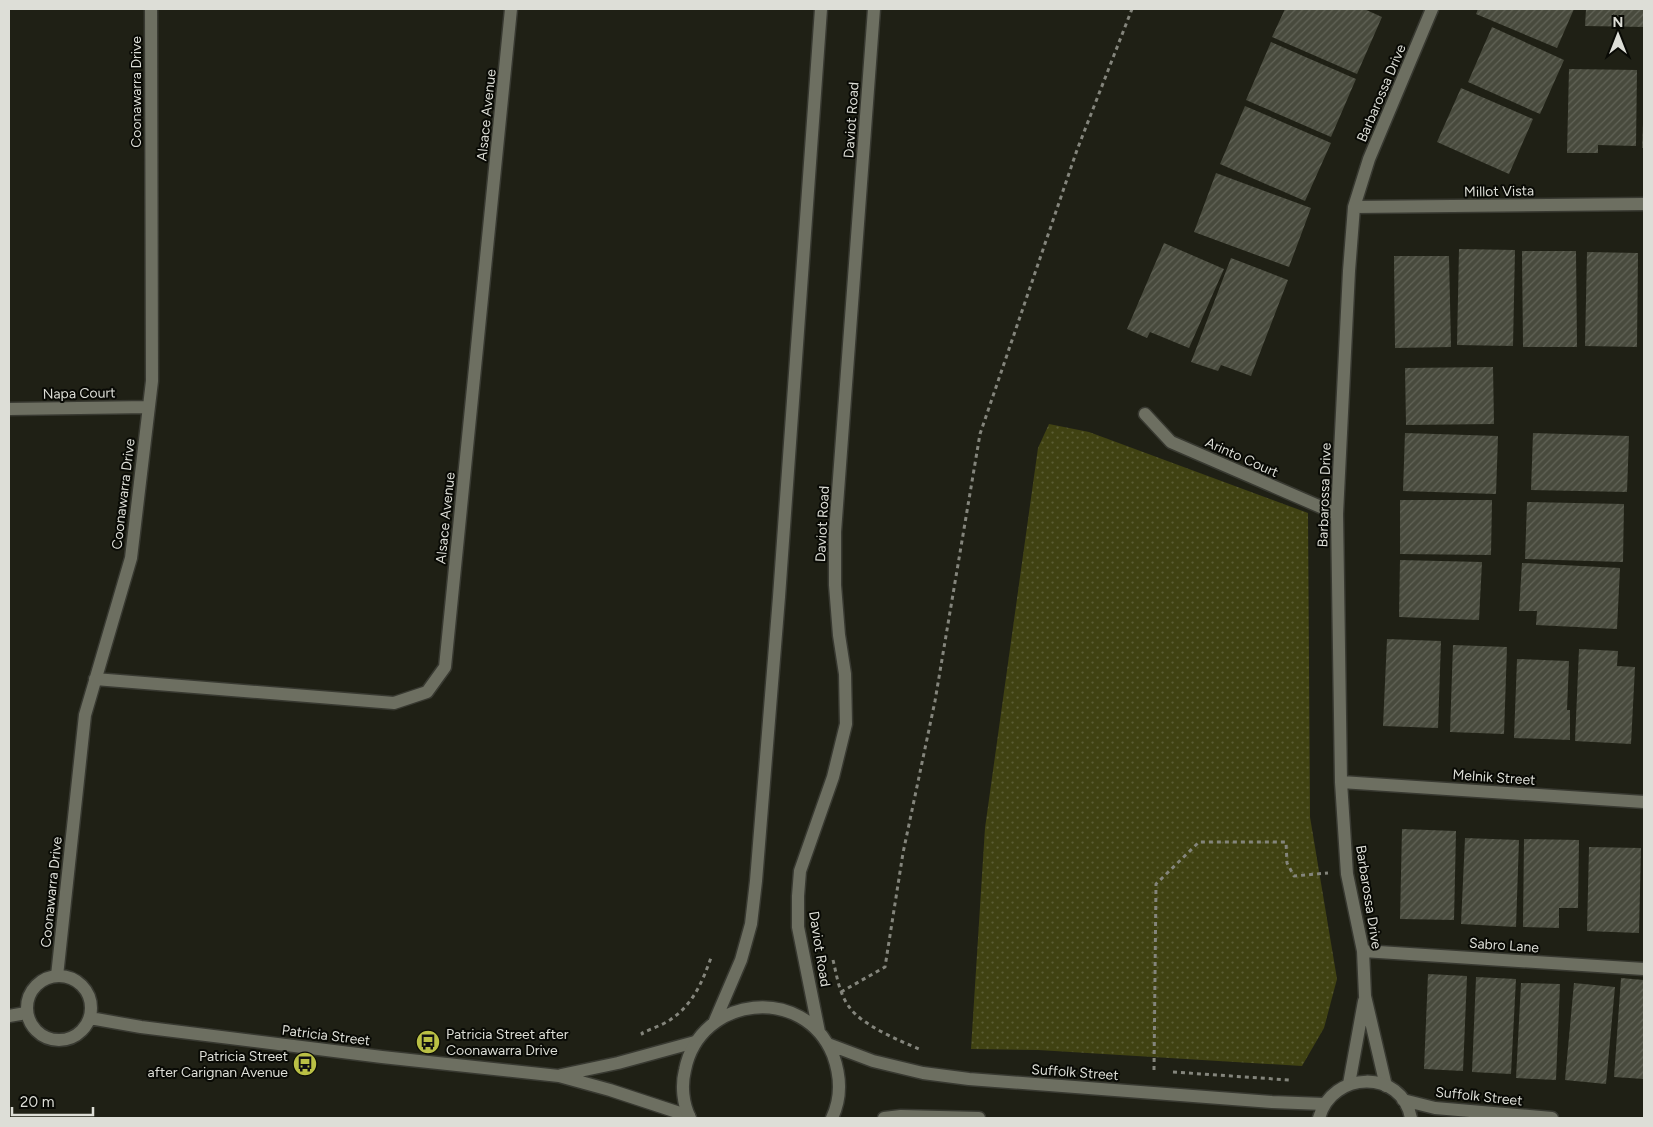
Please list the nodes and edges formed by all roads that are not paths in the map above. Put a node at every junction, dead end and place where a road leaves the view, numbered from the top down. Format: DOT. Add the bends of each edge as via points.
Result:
graph roads {
  1 [pos="151,9"];
  2 [pos="511,9"];
  3 [pos="821,9"];
  4 [pos="874,9"];
  5 [pos="1432,9"];
  6 [pos="1644,204"];
  7 [pos="1354,207"];
  8 [pos="149,407"];
  9 [pos="9,408"];
  10 [pos="1146,414"];
  11 [pos="1337,514"];
  12 [pos="95,679"];
  13 [pos="1341,782"];
  14 [pos="1644,802"];
  15 [pos="1363,950"];
  16 [pos="1644,969"];
  17 [pos="58,976"];
  18 [pos="1364,996"];
  19 [pos="26,1013"];
  20 [pos="9,1016"];
  21 [pos="90,1018"];
  22 [pos="714,1022"];
  23 [pos="819,1032"];
  24 [pos="695,1042"];
  25 [pos="828,1044"];
  26 [pos="559,1076"];
  27 [pos="1349,1084"];
  28 [pos="1386,1086"];
  29 [pos="1403,1100"];
  30 [pos="1324,1104"];
  31 [pos="690,1117"];
  32 [pos="832,1118"];
  33 [pos="884,1118"];
  34 [pos="979,1118"];
  35 [pos="1319,1118"];
  36 [pos="1411,1118"];
  37 [pos="1552,1118"];
  1 -- 8 [label="street, Coonawarra Drive" via="152,380"];
  2 -- 12 [label="street, Alsace Avenue" via="445,667 427,692 394,703"];
  3 -- 22 [label="street" via="756,881 751,924"];
  4 -- 23 [label="street, Daviot Road" via="835,532 835,585 845,674 846,724 833,777 800,871 798,896 798,926"];
  5 -- 7 [label="street, Barbarossa Drive" via="1369,159"];
  6 -- 7 [label="street, Millot Vista"];
  7 -- 11 [label="street, Barbarossa Drive"];
  8 -- 9 [label="street, Napa Court"];
  8 -- 12 [label="street, Coonawarra Drive" via="131,558"];
  10 -- 11 [label="street, Arinto Court" via="1171,442"];
  11 -- 13 [label="street, Barbarossa Drive"];
  12 -- 17 [label="street, Coonawarra Drive" via="85,715"];
  13 -- 14 [label="street, Melnik Street"];
  13 -- 15 [label="street, Barbarossa Drive" via="1347,874"];
  15 -- 16 [label="street, Sabro Lane"];
  15 -- 18 [label="street, Barbarossa Drive"];
  17 -- 19 [label="street" via="40,981 26,1004"];
  17 -- 21 [label="street" via="81,984 92,1006"];
  18 -- 27 [label="street, Barbarossa Drive"];
  18 -- 28 [label="street, Barbarossa Drive"];
  19 -- 20 [label="street"];
  19 -- 21 [label="street" via="38,1034 62,1041 84,1029"];
  21 -- 26 [label="street, Patricia Street" via="373,1056"];
  22 -- 23 [label="street" via="730,1013 769,1007 788,1011"];
  22 -- 24 [label="street"];
  23 -- 25 [label="street"];
  24 -- 26 [label="street, Patricia Street"];
  24 -- 31 [label="street" via="683,1078 683,1097"];
  25 -- 30 [label="street, Suffolk Street" via="874,1061 923,1073 969,1079"];
  25 -- 32 [label="street" via="840,1084"];
  26 -- 31 [label="street, Patricia Street"];
  27 -- 28 [label="street" via="1367,1082"];
  27 -- 30 [label="street"];
  28 -- 29 [label="street"];
  29 -- 36 [label="street"];
  29 -- 37 [label="street, Suffolk Street" via="1435,1108"];
  30 -- 35 [label="street"];
  33 -- 34 [label="street"];
}
